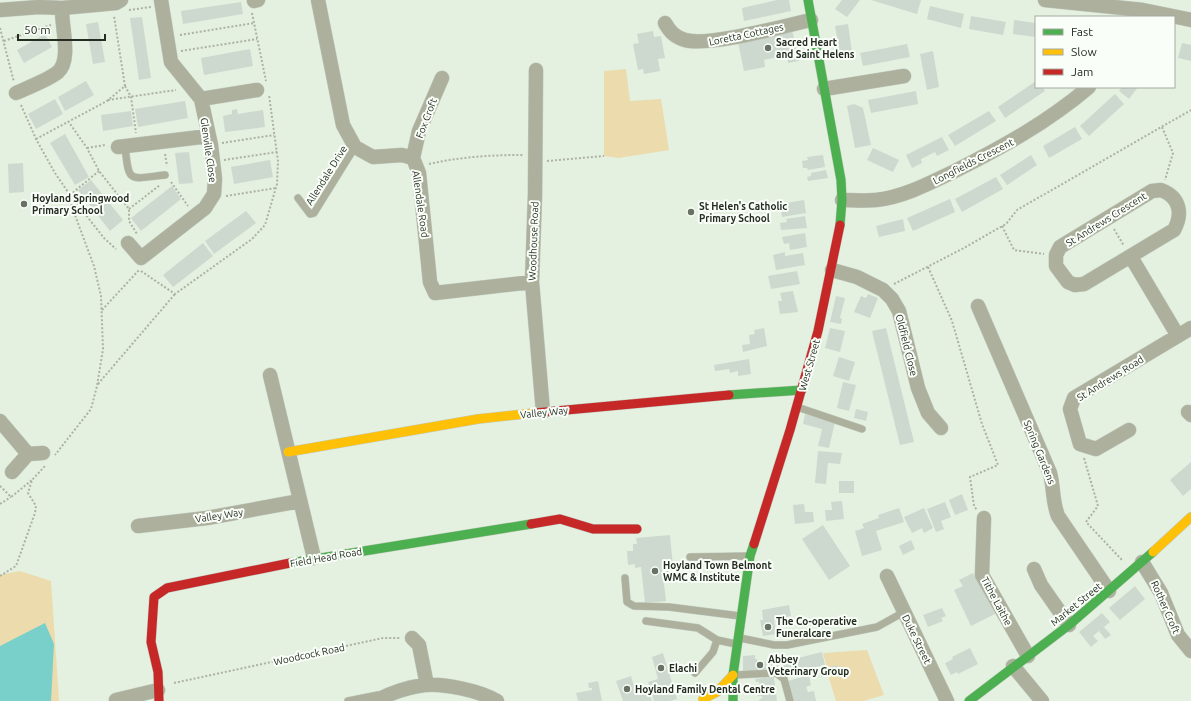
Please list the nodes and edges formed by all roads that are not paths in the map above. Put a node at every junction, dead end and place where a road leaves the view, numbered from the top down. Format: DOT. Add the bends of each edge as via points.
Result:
graph roads {
  1 [pos="318,0"];
  2 [pos="808,0"];
  3 [pos="1045,0"];
  4 [pos="162,3"];
  5 [pos="120,5"];
  6 [pos="1108,8"];
  7 [pos="1143,9"];
  8 [pos="0,10"];
  9 [pos="62,15"];
  10 [pos="1174,16"];
  11 [pos="1175,16"];
  12 [pos="811,20"];
  13 [pos="1191,20"];
  14 [pos="665,23"];
  15 [pos="536,70"];
  16 [pos="904,76"];
  17 [pos="442,78"];
  18 [pos="1088,88"];
  19 [pos="824,89"];
  20 [pos="257,90"];
  21 [pos="16,93"];
  22 [pos="201,99"];
  23 [pos="210,140"];
  24 [pos="127,146"];
  25 [pos="355,147"];
  26 [pos="415,163"];
  27 [pos="167,174"];
  28 [pos="298,198"];
  29 [pos="842,200"];
  30 [pos="125,248"];
  31 [pos="1131,257"];
  32 [pos="832,270"];
  33 [pos="532,282"];
  34 [pos="978,306"];
  35 [pos="1191,328"];
  36 [pos="1178,336"];
  37 [pos="270,375"];
  38 [pos="802,390"];
  39 [pos="797,407"];
  40 [pos="543,412"];
  41 [pos="0,421"];
  42 [pos="941,428"];
  43 [pos="862,429"];
  44 [pos="1129,430"];
  45 [pos="288,452"];
  46 [pos="28,454"];
  47 [pos="47,458"];
  48 [pos="12,472"];
  49 [pos="300,501"];
  50 [pos="1191,517"];
  51 [pos="984,518"];
  52 [pos="138,526"];
  53 [pos="637,529"];
  54 [pos="750,556"];
  55 [pos="690,557"];
  56 [pos="314,558"];
  57 [pos="1137,567"];
  58 [pos="1034,569"];
  59 [pos="887,576"];
  60 [pos="625,578"];
  61 [pos="1109,591"];
  62 [pos="904,612"];
  63 [pos="740,616"];
  64 [pos="646,621"];
  65 [pos="1069,625"];
  66 [pos="412,638"];
  67 [pos="717,640"];
  68 [pos="737,641"];
  69 [pos="1191,651"];
  70 [pos="1028,656"];
  71 [pos="1013,666"];
  72 [pos="695,673"];
  73 [pos="733,675"];
  74 [pos="427,685"];
  75 [pos="396,691"];
  76 [pos="158,695"];
  77 [pos="116,700"];
  78 [pos="698,700"];
  79 [pos="722,700"];
  80 [pos="348,701"];
  81 [pos="375,701"];
  82 [pos="497,701"];
  83 [pos="733,701"];
  84 [pos="790,701"];
  85 [pos="947,701"];
  86 [pos="969,701"];
  87 [pos="1042,701"];
  1 -- 25 [label="street" via="343,125"];
  2 -- 12 [label="street, West Street"];
  3 -- 6 [label="street"];
  4 -- 22 [label="street, Glenville Close" via="171,62"];
  5 -- 9 [label="street"];
  6 -- 7 [label="street"];
  7 -- 10 [label="street"];
  8 -- 9 [label="street" via="39,7"];
  9 -- 21 [label="street" via="66,54 64,64 58,72"];
  11 -- 13 [label="street"];
  12 -- 14 [label="street, Loretta Cottages" via="703,43 685,40 672,34"];
  12 -- 19 [label="street, West Street"];
  15 -- 33 [label="street, Woodhouse Road"];
  16 -- 19 [label="street"];
  17 -- 26 [label="street, Fox Croft" via="419,131"];
  18 -- 29 [label="street, Longfields Crescent" via="1030,131 988,155 915,190 876,200"];
  19 -- 29 [label="street, West Street" via="841,180"];
  20 -- 22 [label="street"];
  22 -- 23 [label="street, Glenville Close"];
  23 -- 24 [label="street" via="164,141"];
  23 -- 30 [label="street, Glenville Close" via="215,179 214,194 205,208 140,264"];
  24 -- 27 [label="lane" via="130,175 136,178"];
  25 -- 26 [label="street, Allendale Road" via="373,157 402,155"];
  25 -- 28 [label="lane, Allendale Drive" via="314,213 310,214"];
  26 -- 33 [label="street, Allendale Road" via="419,173 430,282 435,293"];
  29 -- 32 [label="street, West Street"];
  31 -- 31 [label="street, St Andrews Crescent" via="1174,230 1179,220 1180,209 1170,193 1152,191 1060,247 1056,255 1056,266 1068,282 1075,285 1084,284"];
  31 -- 36 [label="street"];
  32 -- 38 [label="street, West Street"];
  32 -- 42 [label="street, Oldfield Close" via="857,277 892,298 899,311 918,388 928,413"];
  33 -- 40 [label="street, Woodhouse Road"];
  34 -- 61 [label="street, Spring Gardens" via="1050,473 1054,488 1053,504 1058,516"];
  35 -- 36 [label="street, St Andrews Road"];
  36 -- 44 [label="street, St Andrews Road" via="1074,398 1070,409 1080,444 1096,448"];
  37 -- 45 [label="street"];
  38 -- 39 [label="street, West Street"];
  38 -- 40 [label="street, Valley Way" via="689,397"];
  39 -- 43 [label="lane"];
  39 -- 54 [label="street, West Street"];
  40 -- 45 [label="street, Valley Way" via="478,419"];
  41 -- 46 [label="street"];
  45 -- 49 [label="street"];
  46 -- 47 [label="street"];
  46 -- 48 [label="street"];
  49 -- 52 [label="street, Valley Way" via="207,518"];
  49 -- 56 [label="street"];
  50 -- 57 [label="street, Market Street"];
  51 -- 70 [label="street, Tithe Laithe" via="982,575"];
  53 -- 56 [label="street, Field Head Road" via="594,533 571,521 560,519"];
  54 -- 55 [label="lane"];
  54 -- 63 [label="street, West Street"];
  56 -- 76 [label="street, Field Head Road" via="167,588 154,597 151,642 158,672"];
  57 -- 61 [label="street, Market Street"];
  57 -- 69 [label="street, Rother Croft" via="1162,593 1178,635"];
  58 -- 65 [label="street"];
  59 -- 62 [label="street, Duke Street"];
  60 -- 63 [label="lane" via="627,602 634,606 669,607"];
  61 -- 65 [label="street, Market Street"];
  62 -- 68 [label="lane" via="877,627 787,645"];
  62 -- 85 [label="street, Duke Street"];
  63 -- 68 [label="street, West Street"];
  64 -- 67 [label="lane" via="698,628"];
  65 -- 70 [label="street, Market Street"];
  66 -- 74 [label="street" via="419,645"];
  67 -- 68 [label="lane"];
  67 -- 72 [label="lane" via="713,652"];
  68 -- 73 [label="street, West Street"];
  70 -- 71 [label="street, Market Street"];
  71 -- 86 [label="street, Market Street"];
  71 -- 87 [label="street"];
  73 -- 78 [label="street" via="717,692"];
  73 -- 83 [label="street, West Street"];
  73 -- 84 [label="lane" via="776,673 784,679"];
  74 -- 75 [label="street"];
  74 -- 82 [label="street" via="463,688"];
  75 -- 80 [label="lane"];
  75 -- 81 [label="street"];
  76 -- 77 [label="street"];
  78 -- 79 [label="street"];
}
